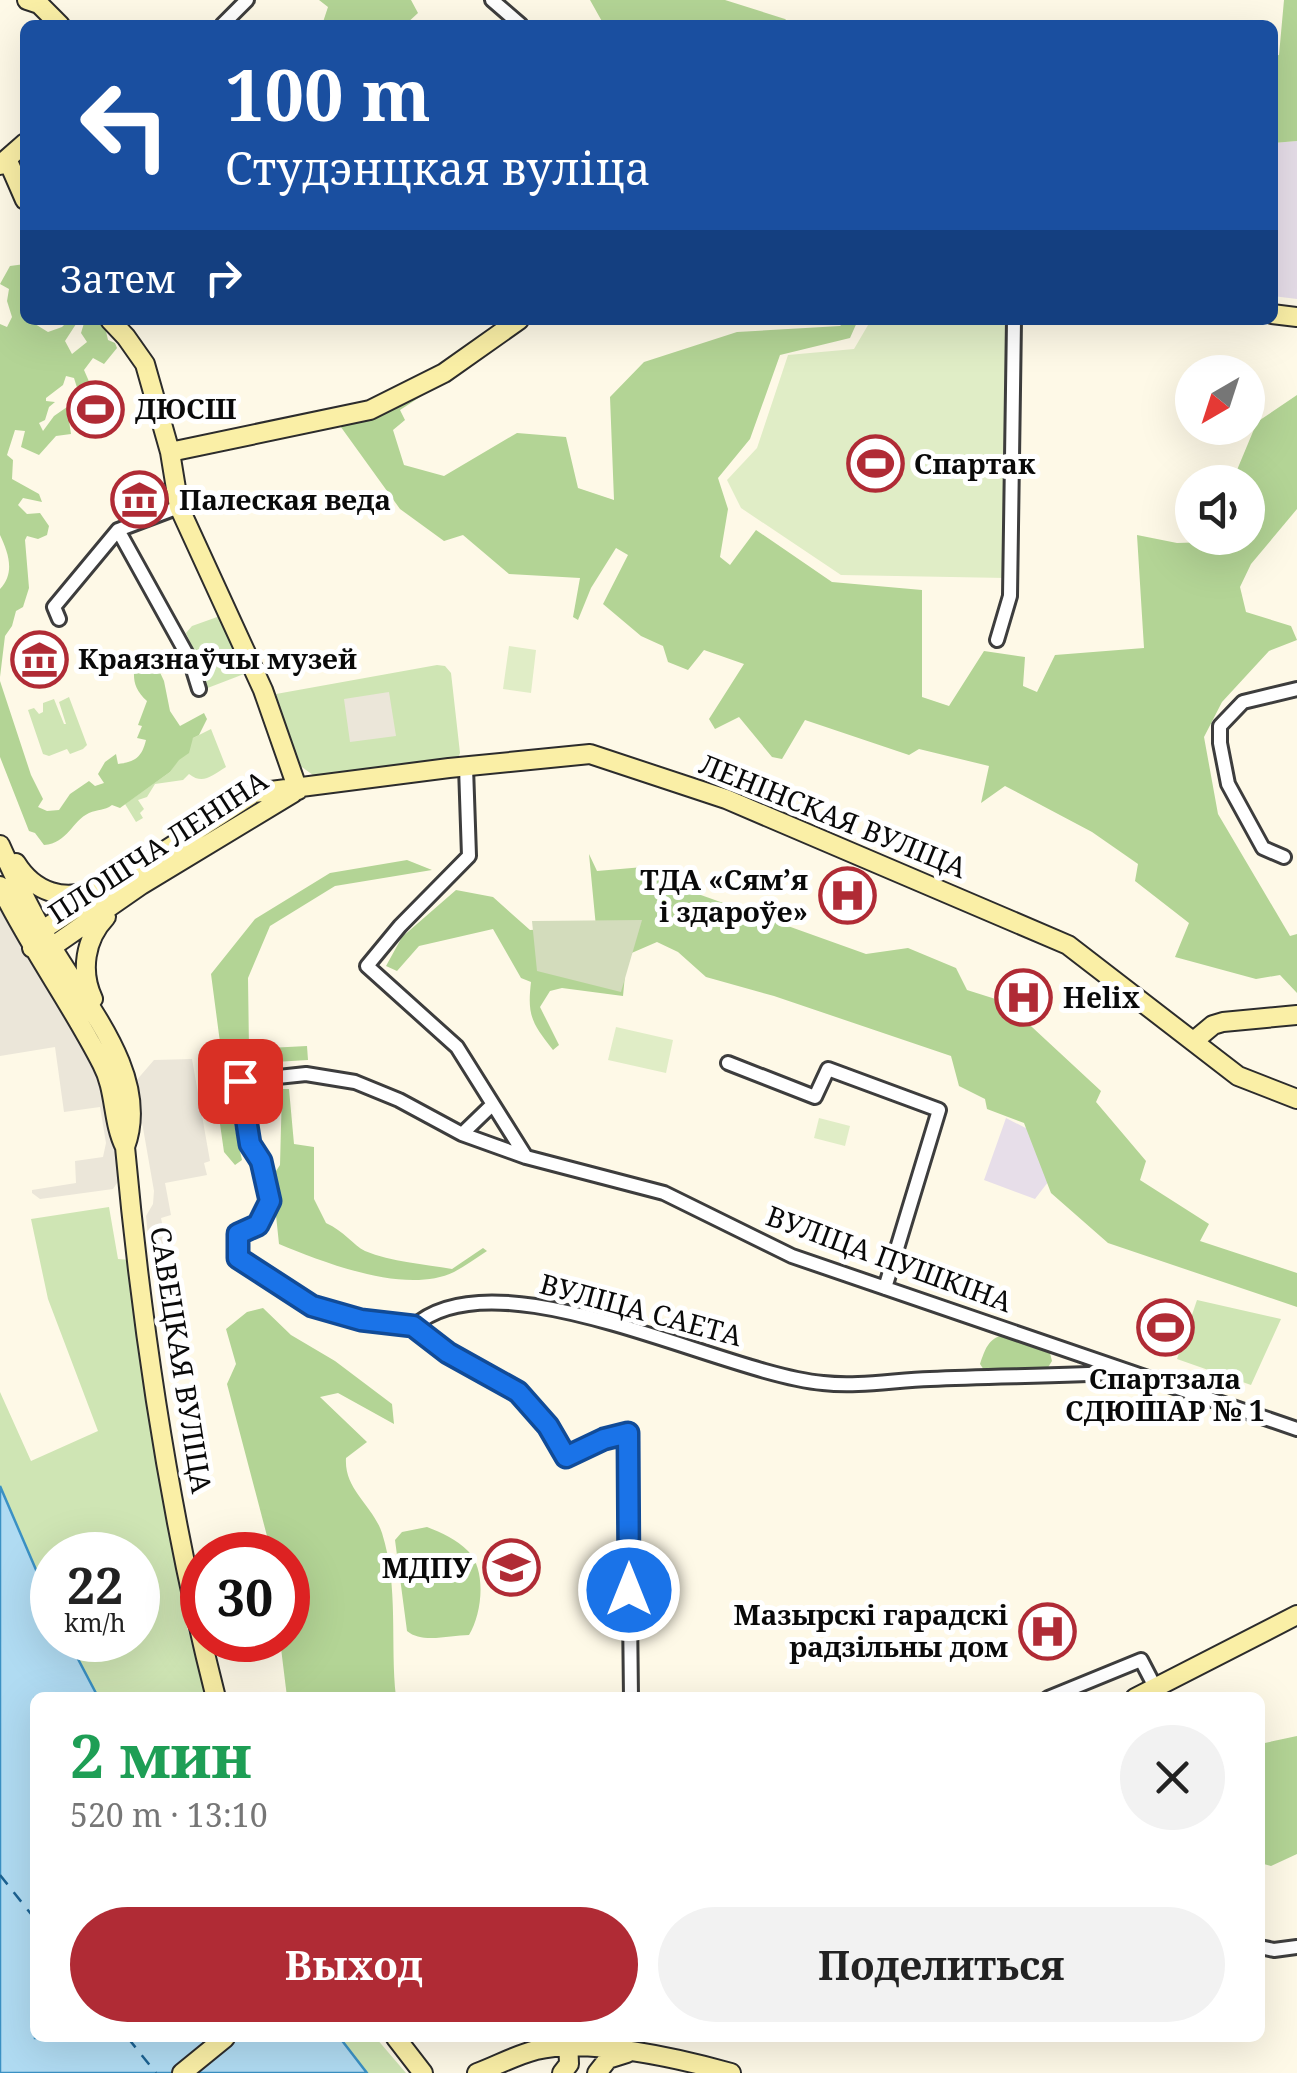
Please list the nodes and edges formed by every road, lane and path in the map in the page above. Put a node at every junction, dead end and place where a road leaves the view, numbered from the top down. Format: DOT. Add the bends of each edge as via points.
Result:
graph roads {
  1 [pos="27,0"];
  2 [pos="246,0"];
  3 [pos="492,0"];
  4 [pos="55,20"];
  5 [pos="227,20"];
  6 [pos="516,20"];
  7 [pos="4,163"];
  8 [pos="20,191"];
  9 [pos="115,325"];
  10 [pos="512,325"];
  11 [pos="1014,325"];
  12 [pos="170,452"];
  13 [pos="179,508"];
  14 [pos="118,530"];
  15 [pos="59,620"];
  16 [pos="997,640"];
  17 [pos="199,689"];
  18 [pos="1297,689"];
  19 [pos="466,767"];
  20 [pos="298,790"];
  21 [pos="188,836"];
  22 [pos="0,842"];
  23 [pos="1284,856"];
  24 [pos="161,874"];
  25 [pos="0,886"];
  26 [pos="47,939"];
  27 [pos="32,948"];
  28 [pos="1297,1015"];
  29 [pos="1195,1040"];
  30 [pos="114,1049"];
  31 [pos="728,1062"];
  32 [pos="1297,1099"];
  33 [pos="492,1105"];
  34 [pos="462,1134"];
  35 [pos="125,1147"];
  36 [pos="526,1157"];
  37 [pos="885,1288"];
  38 [pos="413,1326"];
  39 [pos="1128,1372"];
  40 [pos="1297,1430"];
  41 [pos="1297,1615"];
  42 [pos="1155,1687"];
  43 [pos="214,1692"];
  44 [pos="631,1692"];
  45 [pos="1063,1692"];
  46 [pos="1146,1692"];
  47 [pos="1265,1947"];
  48 [pos="1297,1947"];
  49 [pos="220,2042"];
  50 [pos="399,2042"];
  51 [pos="604,2042"];
  52 [pos="542,2044"];
  53 [pos="632,2051"];
  54 [pos="409,2055"];
  55 [pos="568,2059"];
  56 [pos="182,2073"];
  57 [pos="425,2073"];
  58 [pos="441,2073"];
  59 [pos="477,2073"];
  60 [pos="534,2073"];
  61 [pos="597,2073"];
  62 [pos="731,2073"];
  1 -- 4 [label="main road"];
  2 -- 5 [label="street"];
  3 -- 6 [label="street"];
  7 -- 8 [label="main road"];
  9 -- 12 [label="main road" via="145,364"];
  10 -- 12 [label="main road" via="444,373 370,410"];
  11 -- 16 [label="street" via="1010,596"];
  12 -- 13 [label="main road"];
  13 -- 14 [label="street"];
  13 -- 20 [label="main road" via="263,690"];
  14 -- 15 [label="street" via="54,607"];
  14 -- 17 [label="street" via="190,660"];
  18 -- 23 [label="street" via="1243,702 1220,726 1228,784 1263,848"];
  19 -- 20 [label="main road, ЛЕНІНСКАЯ ВУЛІЦА"];
  19 -- 29 [label="main road, ЛЕНІНСКАЯ ВУЛІЦА" via="590,754 726,799 1068,945"];
  19 -- 33 [label="street" via="469,856 367,966 457,1047"];
  20 -- 21 [label="main road, ПЛОШЧА ЛЕНІНА" via="246,797"];
  20 -- 24 [label="main road, ПЛОШЧА ЛЕНІНА"];
  21 -- 22 [label="main road" via="91,890 66,896 28,879"];
  21 -- 26 [label="main road, ПЛОШЧА ЛЕНІНА"];
  22 -- 26 [label="main road, САВЕЦКАЯ ВУЛІЦА"];
  24 -- 26 [label="main road, ПЛОШЧА ЛЕНІНА"];
  24 -- 30 [label="main road" via="100,924 86,953 88,987"];
  25 -- 27 [label="main road, САВЕЦКАЯ ВУЛІЦА"];
  26 -- 27 [label="main road, ПЛОШЧА ЛЕНІНА"];
  26 -- 30 [label="main road, САВЕЦКАЯ ВУЛІЦА"];
  27 -- 35 [label="main road, САВЕЦКАЯ ВУЛІЦА" via="105,1068"];
  28 -- 29 [label="main road" via="1223,1022"];
  29 -- 32 [label="main road, ЛЕНІНСКАЯ ВУЛІЦА" via="1238,1076"];
  30 -- 35 [label="main road, САВЕЦКАЯ ВУЛІЦА" via="131,1120"];
  31 -- 37 [label="street" via="815,1097 828,1069 938,1110"];
  33 -- 34 [label="street"];
  33 -- 36 [label="street"];
  34 -- 36 [label="street, ВУЛІЦА ПУШКІНА"];
  34 -- 38 [label="street, ВУЛІЦА ПУШКІНА" via="355,1082 306,1074 240,1081 250,1144 270,1201 258,1225 238,1234 238,1258 312,1306"];
  35 -- 43 [label="main road, САВЕЦКАЯ ВУЛІЦА" via="151,1367"];
  36 -- 37 [label="street, ВУЛІЦА ПУШКІНА" via="664,1193 792,1256"];
  37 -- 39 [label="street, ВУЛІЦА ПУШКІНА"];
  38 -- 39 [label="street, ВУЛІЦА САЕТА" via="426,1314 462,1304 546,1307 823,1384"];
  38 -- 44 [label="street" via="518,1392 566,1457 628,1433"];
  39 -- 40 [label="street, ВУЛІЦА ПУШКІНА"];
  41 -- 42 [label="main road"];
  42 -- 45 [label="street" via="1140,1660"];
  42 -- 46 [label="main road"];
  47 -- 48 [label="street"];
  49 -- 56 [label="main road"];
  50 -- 54 [label="main road"];
  51 -- 53 [label="main road"];
  52 -- 55 [label="main road"];
  52 -- 59 [label="main road"];
  52 -- 60 [label="main road"];
  53 -- 55 [label="main road"];
  53 -- 61 [label="main road" via="608,2059"];
  53 -- 62 [label="main road"];
  54 -- 57 [label="main road"];
  54 -- 58 [label="main road"];
}
